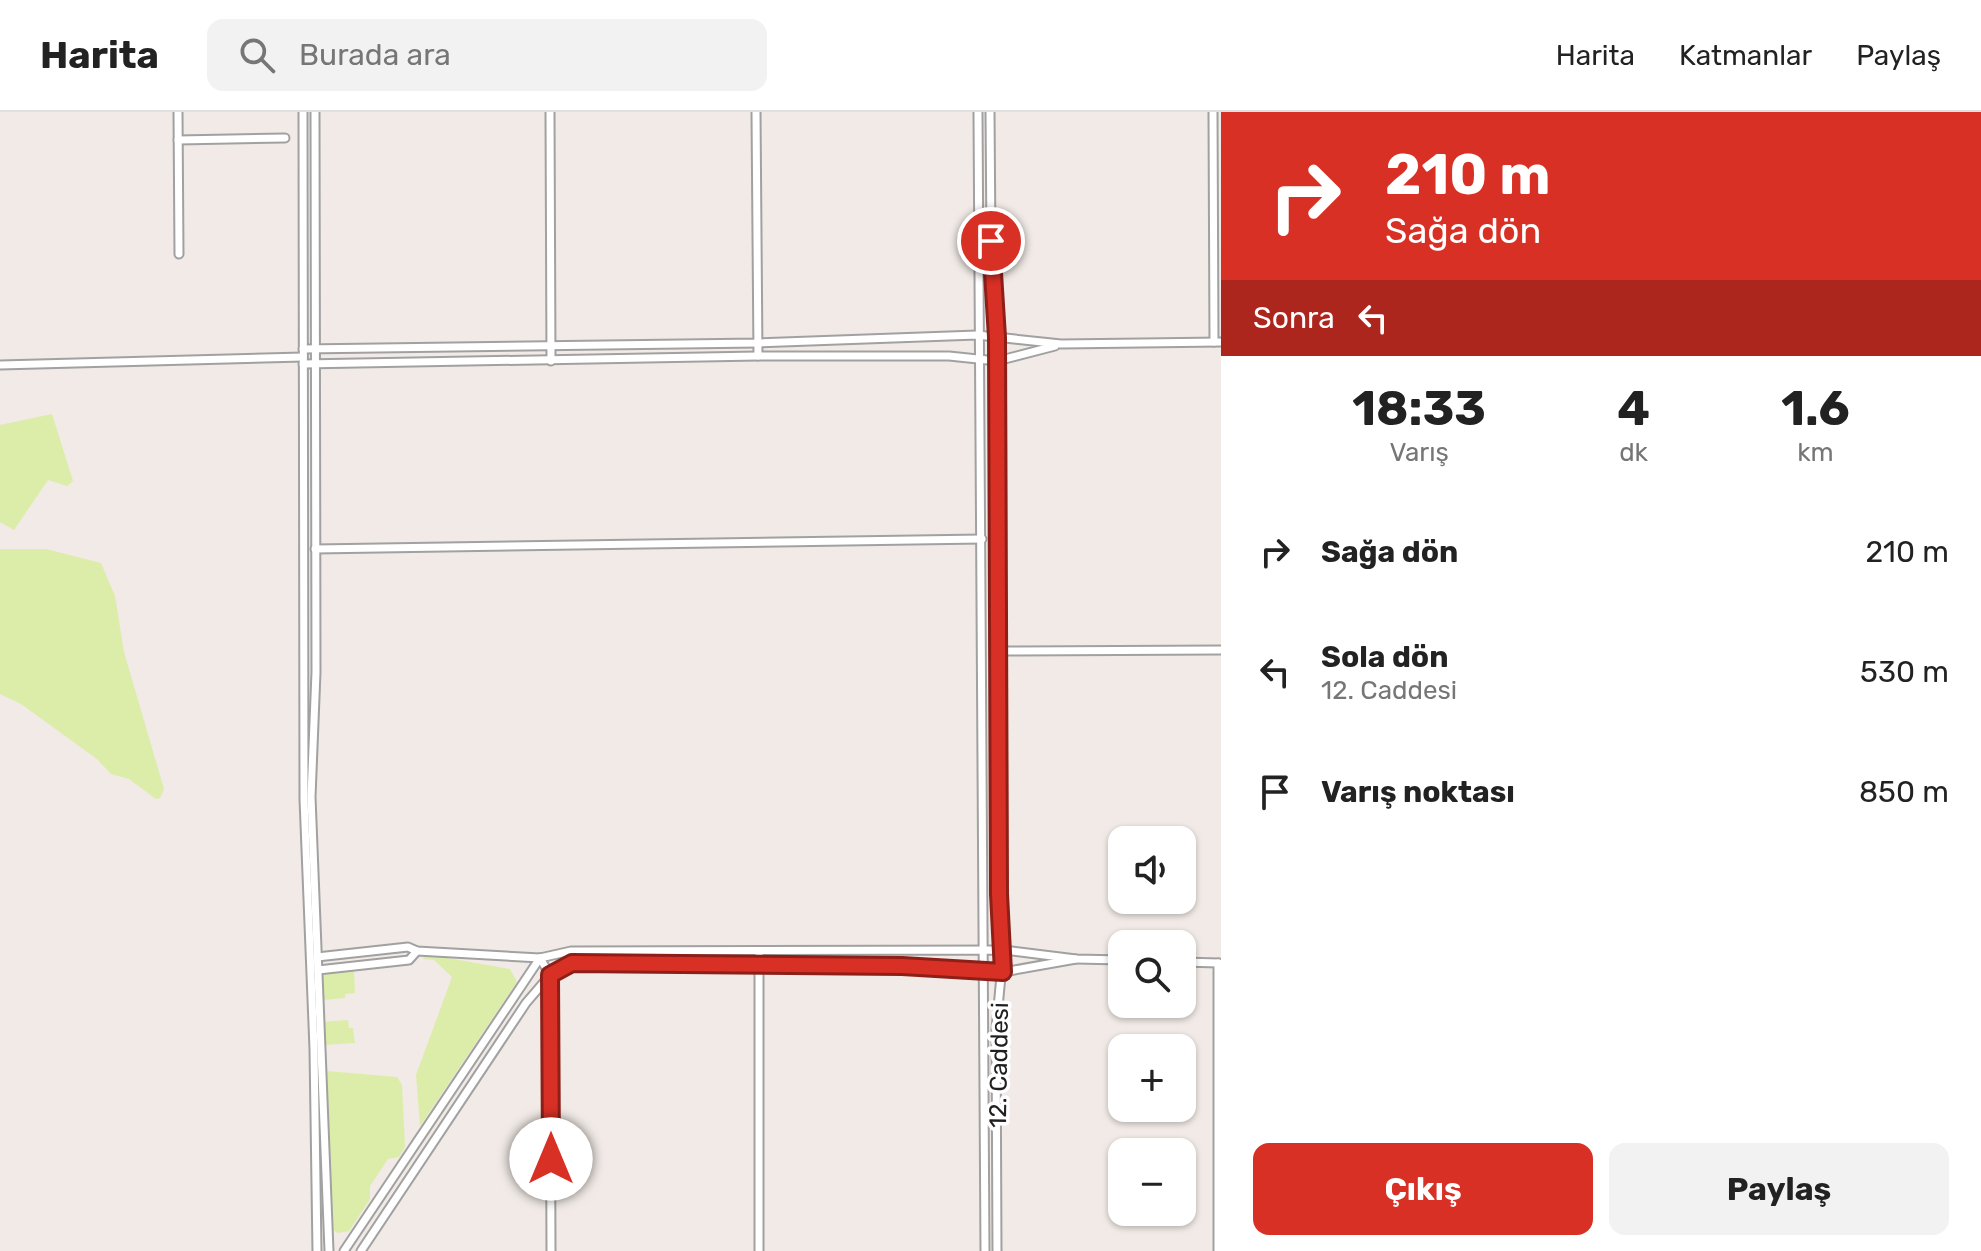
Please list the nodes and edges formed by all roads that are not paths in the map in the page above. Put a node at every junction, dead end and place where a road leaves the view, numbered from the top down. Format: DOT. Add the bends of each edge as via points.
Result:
graph roads {
  1 [pos="178,112"];
  2 [pos="303,112"];
  3 [pos="315,112"];
  4 [pos="550,112"];
  5 [pos="756,112"];
  6 [pos="978,112"];
  7 [pos="990,112"];
  8 [pos="1213,112"];
  9 [pos="285,138"];
  10 [pos="178,140"];
  11 [pos="303,178"];
  12 [pos="315,178"];
  13 [pos="179,254"];
  14 [pos="977,335"];
  15 [pos="997,337"];
  16 [pos="1218,342"];
  17 [pos="758,343"];
  18 [pos="1061,344"];
  19 [pos="551,347"];
  20 [pos="317,349"];
  21 [pos="758,356"];
  22 [pos="303,357"];
  23 [pos="551,361"];
  24 [pos="978,361"];
  25 [pos="997,361"];
  26 [pos="317,364"];
  27 [pos="0,365"];
  28 [pos="982,539"];
  29 [pos="315,549"];
  30 [pos="1221,650"];
  31 [pos="998,651"];
  32 [pos="983,950"];
  33 [pos="1004,950"];
  34 [pos="417,951"];
  35 [pos="759,952"];
  36 [pos="317,957"];
  37 [pos="540,958"];
  38 [pos="1076,959"];
  39 [pos="1108,960"];
  40 [pos="1196,962"];
  41 [pos="1219,963"];
  42 [pos="760,964"];
  43 [pos="318,970"];
  44 [pos="984,972"];
  45 [pos="1003,972"];
  46 [pos="550,975"];
  47 [pos="317,1251"];
  48 [pos="329,1251"];
  49 [pos="344,1251"];
  50 [pos="361,1251"];
  51 [pos="551,1251"];
  52 [pos="759,1251"];
  53 [pos="985,1251"];
  54 [pos="997,1251"];
  55 [pos="1218,1251"];
  1 -- 10 [label="street"];
  2 -- 11 [label="street"];
  3 -- 12 [label="street"];
  4 -- 19 [label="street"];
  5 -- 17 [label="street"];
  6 -- 14 [label="street, 12. Caddesi"];
  7 -- 15 [label="street, 12. Caddesi"];
  8 -- 16 [label="street"];
  9 -- 10 [label="street"];
  10 -- 13 [label="street"];
  11 -- 12 [label="street"];
  11 -- 22 [label="street"];
  12 -- 20 [label="street"];
  14 -- 15 [label="street"];
  14 -- 17 [label="street"];
  14 -- 24 [label="street, 12. Caddesi"];
  15 -- 18 [label="street"];
  15 -- 25 [label="street, 12. Caddesi"];
  16 -- 18 [label="street"];
  17 -- 19 [label="street"];
  17 -- 21 [label="street"];
  18 -- 25 [label="street"];
  19 -- 20 [label="street"];
  19 -- 23 [label="street"];
  20 -- 22 [label="street"];
  20 -- 26 [label="street"];
  21 -- 23 [label="street"];
  21 -- 24 [label="street" via="949,356"];
  22 -- 26 [label="street"];
  22 -- 27 [label="street"];
  22 -- 47 [label="street" via="304,799"];
  23 -- 26 [label="street"];
  24 -- 25 [label="street"];
  24 -- 28 [label="street, 12. Caddesi"];
  25 -- 31 [label="street, 12. Caddesi"];
  26 -- 29 [label="street"];
  28 -- 29 [label="street"];
  28 -- 32 [label="street, 12. Caddesi"];
  29 -- 36 [label="street" via="311,797"];
  30 -- 31 [label="street"];
  31 -- 33 [label="street, 12. Caddesi"];
  32 -- 33 [label="street"];
  32 -- 35 [label="street"];
  32 -- 44 [label="street, 12. Caddesi"];
  33 -- 38 [label="street"];
  33 -- 45 [label="street, 12. Caddesi"];
  34 -- 36 [label="street" via="408,947"];
  34 -- 37 [label="street"];
  34 -- 43 [label="street" via="409,960"];
  35 -- 37 [label="street" via="571,951"];
  35 -- 42 [label="street"];
  36 -- 43 [label="street"];
  37 -- 46 [label="street"];
  37 -- 49 [label="street"];
  38 -- 39 [label="street"];
  38 -- 45 [label="street"];
  40 -- 41 [label="street"];
  41 -- 55 [label="street"];
  42 -- 44 [label="street"];
  42 -- 46 [label="street" via="572,963"];
  42 -- 52 [label="street"];
  43 -- 48 [label="street"];
  44 -- 45 [label="street"];
  44 -- 53 [label="street, 12. Caddesi"];
  45 -- 54 [label="street, 12. Caddesi" via="996,1029"];
  46 -- 50 [label="street"];
  46 -- 51 [label="street"];
}
